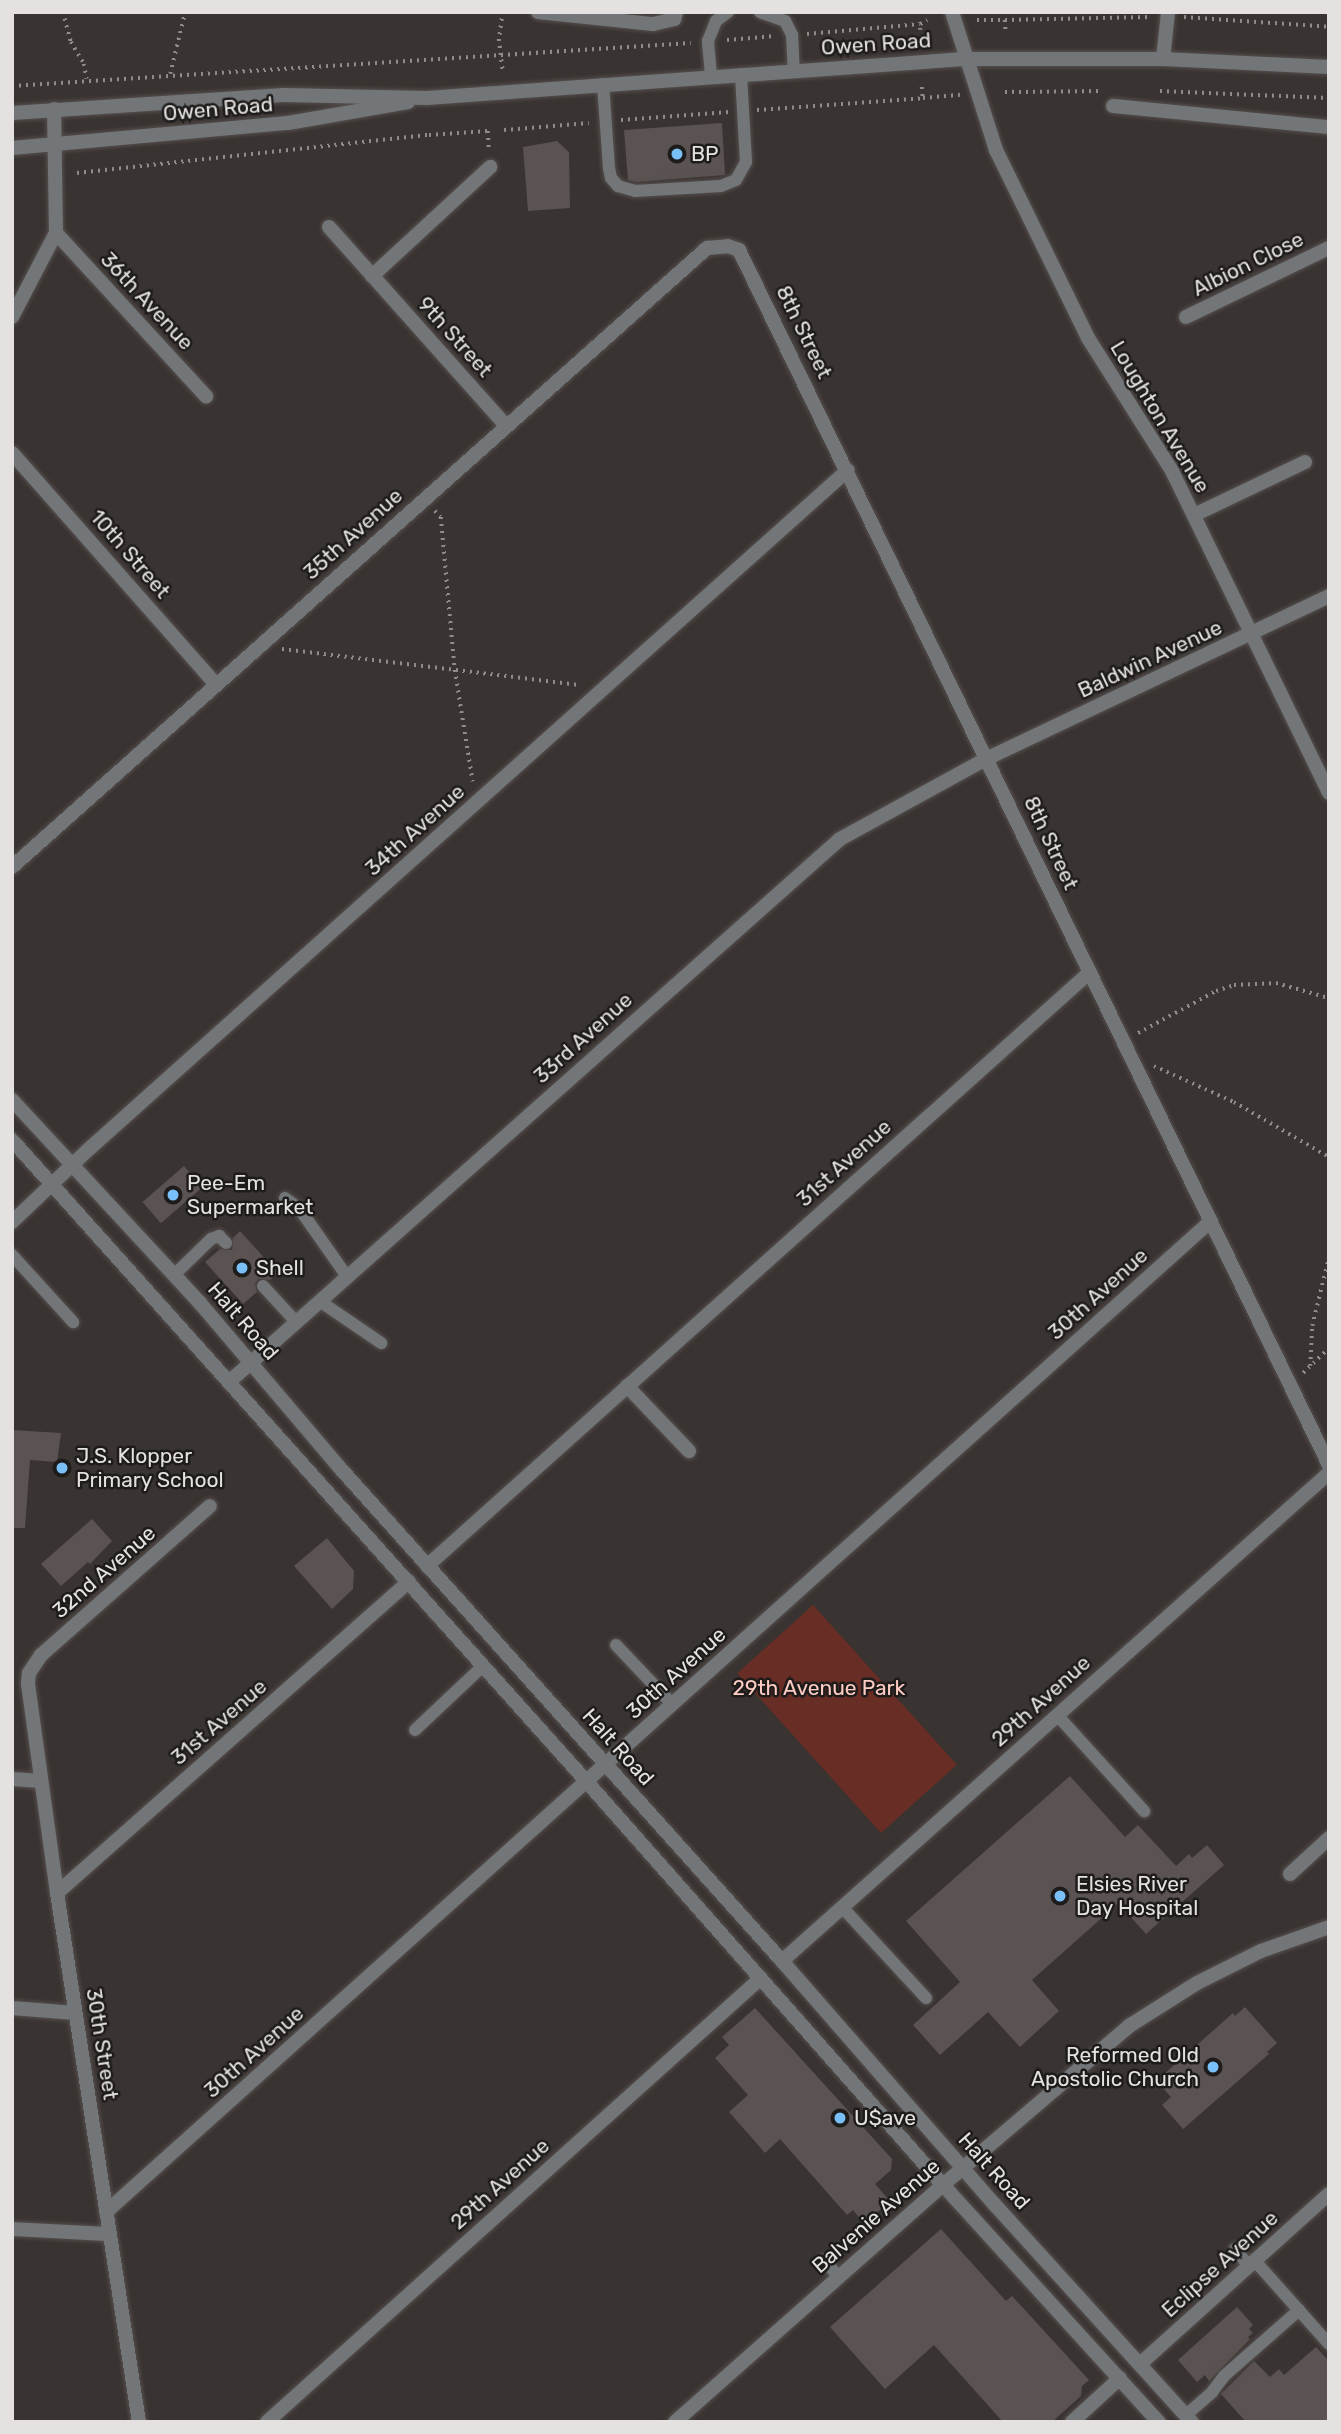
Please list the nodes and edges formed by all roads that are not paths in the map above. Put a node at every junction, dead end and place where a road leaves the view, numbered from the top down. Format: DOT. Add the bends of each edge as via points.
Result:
graph roads {
  1 [pos="538,12"];
  2 [pos="728,12"];
  3 [pos="760,12"];
  4 [pos="952,12"];
  5 [pos="675,15"];
  6 [pos="1161,15"];
  7 [pos="1163,59"];
  8 [pos="965,60"];
  9 [pos="1329,67"];
  10 [pos="794,71"];
  11 [pos="741,74"];
  12 [pos="711,76"];
  13 [pos="603,84"];
  14 [pos="426,98"];
  15 [pos="1112,106"];
  16 [pos="54,109"];
  17 [pos="12,113"];
  18 [pos="1329,127"];
  19 [pos="55,145"];
  20 [pos="12,148"];
  21 [pos="490,167"];
  22 [pos="328,227"];
  23 [pos="56,233"];
  24 [pos="728,246"];
  25 [pos="1329,247"];
  26 [pos="372,276"];
  27 [pos="12,317"];
  28 [pos="1186,317"];
  29 [pos="206,396"];
  30 [pos="506,426"];
  31 [pos="12,453"];
  32 [pos="1305,463"];
  33 [pos="848,470"];
  34 [pos="1194,515"];
  35 [pos="1329,596"];
  36 [pos="1251,634"];
  37 [pos="215,684"];
  38 [pos="988,758"];
  39 [pos="1329,793"];
  40 [pos="12,867"];
  41 [pos="1090,972"];
  42 [pos="12,1100"];
  43 [pos="12,1140"];
  44 [pos="72,1167"];
  45 [pos="55,1185"];
  46 [pos="285,1198"];
  47 [pos="1211,1221"];
  48 [pos="12,1222"];
  49 [pos="226,1243"];
  50 [pos="12,1255"];
  51 [pos="174,1275"];
  52 [pos="348,1278"];
  53 [pos="263,1286"];
  54 [pos="321,1302"];
  55 [pos="73,1322"];
  56 [pos="297,1323"];
  57 [pos="381,1343"];
  58 [pos="253,1362"];
  59 [pos="229,1382"];
  60 [pos="627,1386"];
  61 [pos="689,1451"];
  62 [pos="1329,1465"];
  63 [pos="1329,1473"];
  64 [pos="210,1506"];
  65 [pos="427,1566"];
  66 [pos="410,1582"];
  67 [pos="616,1645"];
  68 [pos="483,1666"];
  69 [pos="29,1673"];
  70 [pos="672,1704"];
  71 [pos="1057,1715"];
  72 [pos="415,1730"];
  73 [pos="606,1764"];
  74 [pos="12,1779"];
  75 [pos="41,1780"];
  76 [pos="587,1782"];
  77 [pos="1144,1811"];
  78 [pos="1329,1838"];
  79 [pos="1290,1874"];
  80 [pos="57,1893"];
  81 [pos="842,1907"];
  82 [pos="1329,1927"];
  83 [pos="782,1961"];
  84 [pos="761,1978"];
  85 [pos="926,1998"];
  86 [pos="12,2008"];
  87 [pos="75,2013"];
  88 [pos="963,2168"];
  89 [pos="943,2185"];
  90 [pos="1329,2194"];
  91 [pos="106,2212"];
  92 [pos="12,2229"];
  93 [pos="109,2234"];
  94 [pos="1235,2249"];
  95 [pos="824,2260"];
  96 [pos="1252,2263"];
  97 [pos="839,2277"];
  98 [pos="1298,2310"];
  99 [pos="1329,2344"];
  100 [pos="1140,2364"];
  101 [pos="1120,2378"];
  102 [pos="1189,2418"];
  103 [pos="139,2422"];
  104 [pos="267,2422"];
  105 [pos="675,2422"];
  106 [pos="1072,2422"];
  107 [pos="1159,2422"];
  1 -- 5 [label="street" via="653,24"];
  2 -- 12 [label="lane" via="716,21 708,41"];
  3 -- 10 [label="lane" via="785,21 792,35"];
  4 -- 8 [label="street, Loughton Avenue"];
  6 -- 7 [label="street"];
  7 -- 8 [label="street, Owen Road"];
  7 -- 9 [label="street, Owen Road"];
  8 -- 10 [label="street, Owen Road"];
  8 -- 34 [label="street, Loughton Avenue" via="996,150 1088,338 1148,430"];
  10 -- 11 [label="street, Owen Road"];
  11 -- 12 [label="street, Owen Road"];
  11 -- 13 [label="lane" via="745,168 736,180 721,186 635,191 618,186 609,168"];
  12 -- 13 [label="street, Owen Road"];
  13 -- 14 [label="street, Owen Road"];
  14 -- 16 [label="street, Owen Road" via="283,95"];
  14 -- 19 [label="street, Owen Road" via="288,123"];
  15 -- 18 [label="street"];
  16 -- 17 [label="street, Owen Road"];
  16 -- 19 [label="street"];
  19 -- 20 [label="street, Owen Road"];
  19 -- 23 [label="street"];
  21 -- 26 [label="street"];
  22 -- 26 [label="street, 9th Street"];
  23 -- 27 [label="street"];
  23 -- 29 [label="street, 36th Avenue"];
  24 -- 30 [label="street, 35th Avenue" via="707,247"];
  24 -- 33 [label="street, 8th Street" via="743,256"];
  25 -- 28 [label="street, Albion Close"];
  26 -- 30 [label="street, 9th Street"];
  30 -- 37 [label="street, 35th Avenue"];
  31 -- 37 [label="street, 10th Street"];
  32 -- 34 [label="street"];
  33 -- 38 [label="street, 8th Street"];
  33 -- 44 [label="street, 34th Avenue"];
  34 -- 36 [label="street, Loughton Avenue"];
  35 -- 36 [label="street, Baldwin Avenue"];
  36 -- 38 [label="street, Baldwin Avenue"];
  36 -- 39 [label="street, Loughton Avenue"];
  37 -- 40 [label="street, 35th Avenue"];
  38 -- 41 [label="street, 8th Street"];
  38 -- 52 [label="street, 33rd Avenue" via="840,839"];
  41 -- 47 [label="street, 8th Street"];
  41 -- 60 [label="street, 31st Avenue"];
  42 -- 44 [label="street, Halt Road"];
  43 -- 45 [label="street"];
  44 -- 45 [label="street, 34th Avenue"];
  44 -- 51 [label="street, Halt Road"];
  45 -- 48 [label="street, 34th Avenue"];
  45 -- 59 [label="street"];
  46 -- 52 [label="lane" via="299,1208"];
  47 -- 62 [label="street, 8th Street"];
  47 -- 70 [label="street, 30th Avenue"];
  49 -- 51 [label="lane" via="219,1236 211,1239"];
  50 -- 55 [label="lane"];
  51 -- 58 [label="street, Halt Road"];
  52 -- 54 [label="street, 33rd Avenue"];
  53 -- 56 [label="lane"];
  54 -- 56 [label="street, 33rd Avenue"];
  54 -- 57 [label="lane"];
  56 -- 58 [label="street, 33rd Avenue"];
  58 -- 59 [label="street, 33rd Avenue"];
  58 -- 65 [label="street, Halt Road"];
  59 -- 66 [label="street"];
  60 -- 61 [label="street"];
  60 -- 65 [label="street, 31st Avenue"];
  63 -- 71 [label="street, 29th Avenue"];
  64 -- 69 [label="street, 32nd Avenue" via="41,1656"];
  65 -- 73 [label="street, Halt Road"];
  66 -- 68 [label="street"];
  66 -- 80 [label="street, 31st Avenue"];
  67 -- 70 [label="lane"];
  68 -- 72 [label="lane"];
  68 -- 76 [label="street"];
  69 -- 75 [label="street, 30th Street" via="28,1697"];
  70 -- 73 [label="street, 30th Avenue"];
  71 -- 77 [label="lane"];
  71 -- 81 [label="street, 29th Avenue"];
  73 -- 76 [label="street, 30th Avenue"];
  73 -- 83 [label="street, Halt Road"];
  74 -- 75 [label="street"];
  75 -- 80 [label="street, 30th Street"];
  76 -- 84 [label="street"];
  76 -- 91 [label="street, 30th Avenue"];
  78 -- 79 [label="street"];
  80 -- 87 [label="street, 30th Street"];
  81 -- 83 [label="street, 29th Avenue"];
  81 -- 85 [label="lane"];
  82 -- 88 [label="street, Balvenie Avenue" via="1261,1951 1129,2026"];
  83 -- 88 [label="street, Halt Road"];
  84 -- 89 [label="street"];
  84 -- 104 [label="street, 29th Avenue"];
  86 -- 87 [label="street"];
  87 -- 91 [label="street, 30th Street"];
  88 -- 89 [label="street, Balvenie Avenue"];
  88 -- 100 [label="street, Halt Road"];
  89 -- 97 [label="street, Balvenie Avenue"];
  89 -- 101 [label="street"];
  90 -- 96 [label="street, Eclipse Avenue"];
  91 -- 93 [label="street, 30th Street"];
  92 -- 93 [label="street"];
  93 -- 103 [label="street, 30th Street"];
  94 -- 96 [label="lane"];
  95 -- 97 [label="lane"];
  96 -- 98 [label="lane"];
  96 -- 100 [label="street, Eclipse Avenue"];
  97 -- 105 [label="street, Balvenie Avenue"];
  98 -- 99 [label="lane"];
  98 -- 102 [label="lane" via="1224,2376"];
  100 -- 102 [label="street, Halt Road"];
  101 -- 106 [label="street"];
  101 -- 107 [label="street"];
}
